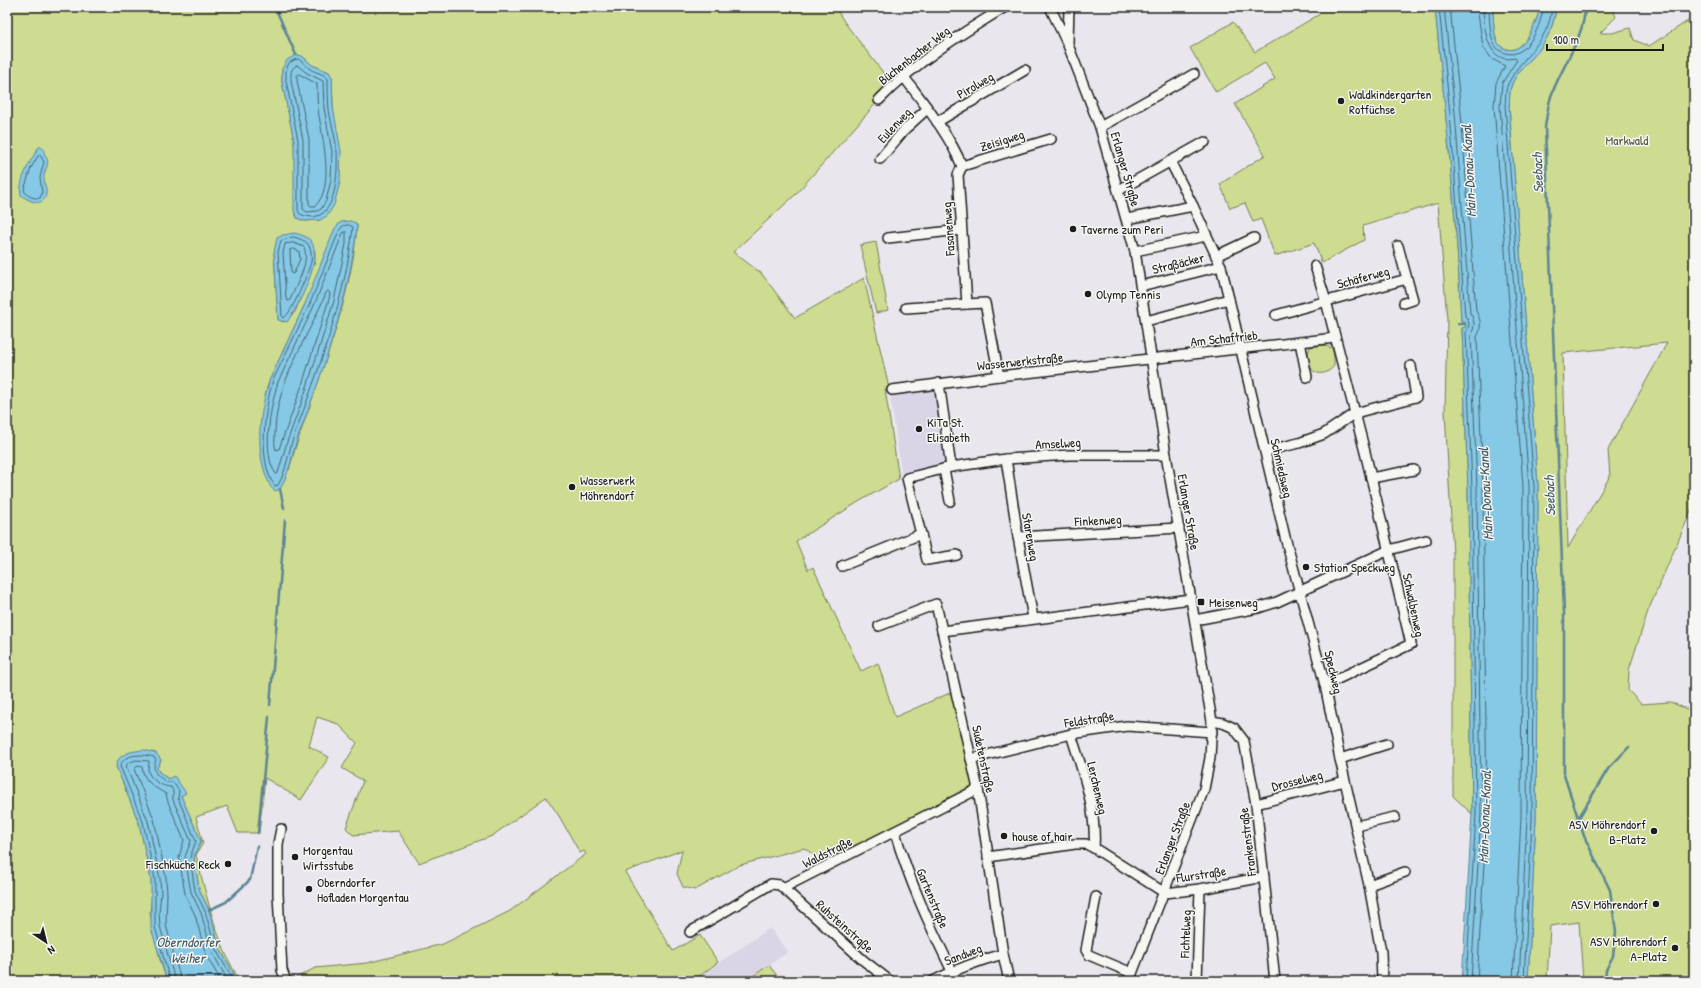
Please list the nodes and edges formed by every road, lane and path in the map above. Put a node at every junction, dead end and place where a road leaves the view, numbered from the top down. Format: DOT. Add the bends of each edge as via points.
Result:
graph roads {
  1 [pos="1006,7"];
  2 [pos="1050,7"];
  3 [pos="1069,7"];
  4 [pos="1068,44"];
  5 [pos="1025,70"];
  6 [pos="1194,74"];
  7 [pos="904,77"];
  8 [pos="879,100"];
  9 [pos="927,109"];
  10 [pos="937,122"];
  11 [pos="1100,127"];
  12 [pos="1051,139"];
  13 [pos="1205,142"];
  14 [pos="880,159"];
  15 [pos="1170,162"];
  16 [pos="962,166"];
  17 [pos="1119,190"];
  18 [pos="1193,206"];
  19 [pos="1127,219"];
  20 [pos="960,230"];
  21 [pos="1206,236"];
  22 [pos="888,238"];
  23 [pos="1254,238"];
  24 [pos="1398,246"];
  25 [pos="1135,250"];
  26 [pos="1216,256"];
  27 [pos="1221,266"];
  28 [pos="1315,266"];
  29 [pos="1407,279"];
  30 [pos="1141,286"];
  31 [pos="1229,299"];
  32 [pos="1326,301"];
  33 [pos="1404,303"];
  34 [pos="967,304"];
  35 [pos="906,308"];
  36 [pos="1276,315"];
  37 [pos="1146,321"];
  38 [pos="1335,338"];
  39 [pos="1300,342"];
  40 [pos="1241,350"];
  41 [pos="1151,358"];
  42 [pos="1411,366"];
  43 [pos="999,376"];
  44 [pos="1307,377"];
  45 [pos="939,383"];
  46 [pos="892,390"];
  47 [pos="1355,413"];
  48 [pos="1265,451"];
  49 [pos="1166,455"];
  50 [pos="1006,459"];
  51 [pos="948,468"];
  52 [pos="1414,470"];
  53 [pos="1371,478"];
  54 [pos="950,502"];
  55 [pos="1179,528"];
  56 [pos="921,534"];
  57 [pos="1018,537"];
  58 [pos="1426,540"];
  59 [pos="1389,550"];
  60 [pos="957,555"];
  61 [pos="842,566"];
  62 [pos="1301,592"];
  63 [pos="1191,599"];
  64 [pos="1033,618"];
  65 [pos="1195,620"];
  66 [pos="879,626"];
  67 [pos="942,631"];
  68 [pos="1324,685"];
  69 [pos="1212,721"];
  70 [pos="1212,732"];
  71 [pos="1071,734"];
  72 [pos="1387,744"];
  73 [pos="1340,759"];
  74 [pos="972,760"];
  75 [pos="1345,781"];
  76 [pos="978,789"];
  77 [pos="1256,804"];
  78 [pos="1395,817"];
  79 [pos="1356,826"];
  80 [pos="281,829"];
  81 [pos="894,832"];
  82 [pos="1094,848"];
  83 [pos="988,857"];
  84 [pos="1405,872"];
  85 [pos="1264,877"];
  86 [pos="1369,885"];
  87 [pos="783,888"];
  88 [pos="1200,889"];
  89 [pos="1165,893"];
  90 [pos="1096,897"];
  91 [pos="690,932"];
  92 [pos="1003,954"];
  93 [pos="952,971"];
  94 [pos="1131,977"];
  95 [pos="286,981"];
  96 [pos="890,981"];
  97 [pos="933,981"];
  98 [pos="1009,981"];
  99 [pos="1197,981"];
  100 [pos="1275,981"];
  101 [pos="1382,981"];
  1 -- 7 [label="street, Büchenbacher Weg" via="948,43"];
  2 -- 4 [label="street, Erlanger Straße"];
  3 -- 4 [label="street, Erlanger Straße"];
  4 -- 11 [label="street, Erlanger Straße"];
  5 -- 10 [label="street, Pirolweg"];
  6 -- 11 [label="street"];
  7 -- 8 [label="street, Büchenbacher Weg"];
  7 -- 9 [label="street"];
  9 -- 10 [label="street"];
  9 -- 14 [label="street, Eulenweg" via="905,129"];
  10 -- 16 [label="street"];
  11 -- 17 [label="street, Erlanger Straße"];
  12 -- 16 [label="street, Zeisigweg"];
  13 -- 15 [label="street"];
  15 -- 17 [label="street"];
  15 -- 18 [label="street, Straßäcker"];
  16 -- 20 [label="street, Fasanenweg" via="958,175"];
  17 -- 19 [label="street, Erlanger Straße"];
  18 -- 19 [label="street"];
  18 -- 21 [label="street, Straßäcker"];
  19 -- 25 [label="street, Erlanger Straße"];
  20 -- 22 [label="street"];
  20 -- 34 [label="street, Fasanenweg"];
  21 -- 25 [label="street, Straßäcker"];
  21 -- 26 [label="street, Straßäcker"];
  23 -- 26 [label="street, Straßäcker"];
  24 -- 29 [label="street, Schäferweg"];
  25 -- 30 [label="street, Erlanger Straße"];
  26 -- 27 [label="street, Straßäcker"];
  27 -- 30 [label="street, Straßäcker"];
  27 -- 31 [label="street, Straßäcker"];
  28 -- 32 [label="street, Schäferweg"];
  29 -- 32 [label="street, Schäferweg"];
  29 -- 33 [label="street, Schäferweg" via="1412,300"];
  30 -- 37 [label="street, Erlanger Straße"];
  31 -- 37 [label="street"];
  31 -- 40 [label="street, Straßäcker"];
  32 -- 36 [label="street, Schäferweg"];
  32 -- 38 [label="street, Schäferweg"];
  34 -- 35 [label="street"];
  34 -- 43 [label="street" via="985,302"];
  37 -- 41 [label="street, Erlanger Straße"];
  38 -- 39 [label="street, Am Schaftrieb"];
  38 -- 47 [label="street, Schwalbenweg"];
  39 -- 40 [label="street, Am Schaftrieb"];
  39 -- 44 [label="street"];
  40 -- 41 [label="street, Am Schaftrieb"];
  40 -- 48 [label="street, Schmiedsweg"];
  41 -- 43 [label="street, Wasserwerkstraße"];
  41 -- 49 [label="street, Erlanger Straße"];
  42 -- 47 [label="street" via="1416,397"];
  43 -- 45 [label="street, Wasserwerkstraße"];
  45 -- 46 [label="street, Wasserwerkstraße"];
  45 -- 51 [label="street"];
  47 -- 48 [label="street" via="1324,434"];
  47 -- 53 [label="street, Schwalbenweg"];
  48 -- 62 [label="street, Schmiedsweg"];
  49 -- 50 [label="street, Amselweg" via="1069,455"];
  49 -- 55 [label="street, Erlanger Straße"];
  50 -- 51 [label="street, Amselweg"];
  50 -- 57 [label="street, Starenweg"];
  51 -- 54 [label="street"];
  51 -- 56 [label="street, Amselweg" via="907,478"];
  52 -- 53 [label="street"];
  53 -- 59 [label="street, Schwalbenweg"];
  55 -- 57 [label="street, Finkenweg"];
  55 -- 63 [label="street, Erlanger Straße"];
  56 -- 60 [label="street, Amselweg" via="927,560"];
  56 -- 61 [label="street"];
  57 -- 64 [label="street, Starenweg"];
  58 -- 59 [label="street"];
  59 -- 62 [label="street"];
  59 -- 68 [label="street, Schwalbenweg" via="1411,644"];
  62 -- 65 [label="street" via="1258,608"];
  62 -- 68 [label="street, Speckweg"];
  63 -- 64 [label="street"];
  63 -- 65 [label="street, Erlanger Straße"];
  64 -- 67 [label="street"];
  65 -- 69 [label="street, Erlanger Straße"];
  66 -- 67 [label="street, Sudetenstraße" via="936,604"];
  67 -- 74 [label="street, Sudetenstraße"];
  68 -- 73 [label="street, Speckweg"];
  69 -- 70 [label="street, Erlanger Straße"];
  69 -- 77 [label="street, Frankenstraße" via="1234,728 1244,740"];
  70 -- 71 [label="street, Feldstraße" via="1128,726"];
  70 -- 89 [label="street, Erlanger Straße" via="1204,789"];
  71 -- 74 [label="street, Feldstraße"];
  71 -- 82 [label="street, Lerchenweg" via="1092,813"];
  72 -- 73 [label="street"];
  73 -- 75 [label="street, Speckweg"];
  74 -- 76 [label="street, Sudetenstraße"];
  75 -- 77 [label="street, Drosselweg"];
  75 -- 79 [label="street, Speckweg"];
  76 -- 81 [label="street, Waldstraße"];
  76 -- 83 [label="street, Sudetenstraße"];
  77 -- 85 [label="street, Frankenstraße"];
  78 -- 79 [label="street"];
  79 -- 86 [label="street, Speckweg"];
  80 -- 95 [label="street" via="278,844 278,894 282,970"];
  81 -- 87 [label="street, Waldstraße"];
  81 -- 93 [label="street, Gartenstraße" via="918,898"];
  82 -- 83 [label="street" via="1086,844 1075,844"];
  82 -- 89 [label="street"];
  83 -- 92 [label="street, Sudetenstraße"];
  84 -- 86 [label="street"];
  85 -- 88 [label="street, Flurstraße"];
  85 -- 100 [label="street, Frankenstraße"];
  86 -- 101 [label="street, Speckweg" via="1381,952"];
  87 -- 91 [label="street, Waldstraße" via="771,884"];
  87 -- 96 [label="street, Ruhsteinstraße"];
  88 -- 89 [label="street, Flurstraße"];
  88 -- 99 [label="street, Fichtelweg"];
  89 -- 94 [label="street, Erlanger Straße"];
  90 -- 94 [label="street" via="1087,953"];
  92 -- 93 [label="street, Sandweg"];
  92 -- 98 [label="street, Sudetenstraße"];
  93 -- 97 [label="street, Sandweg"];
}
